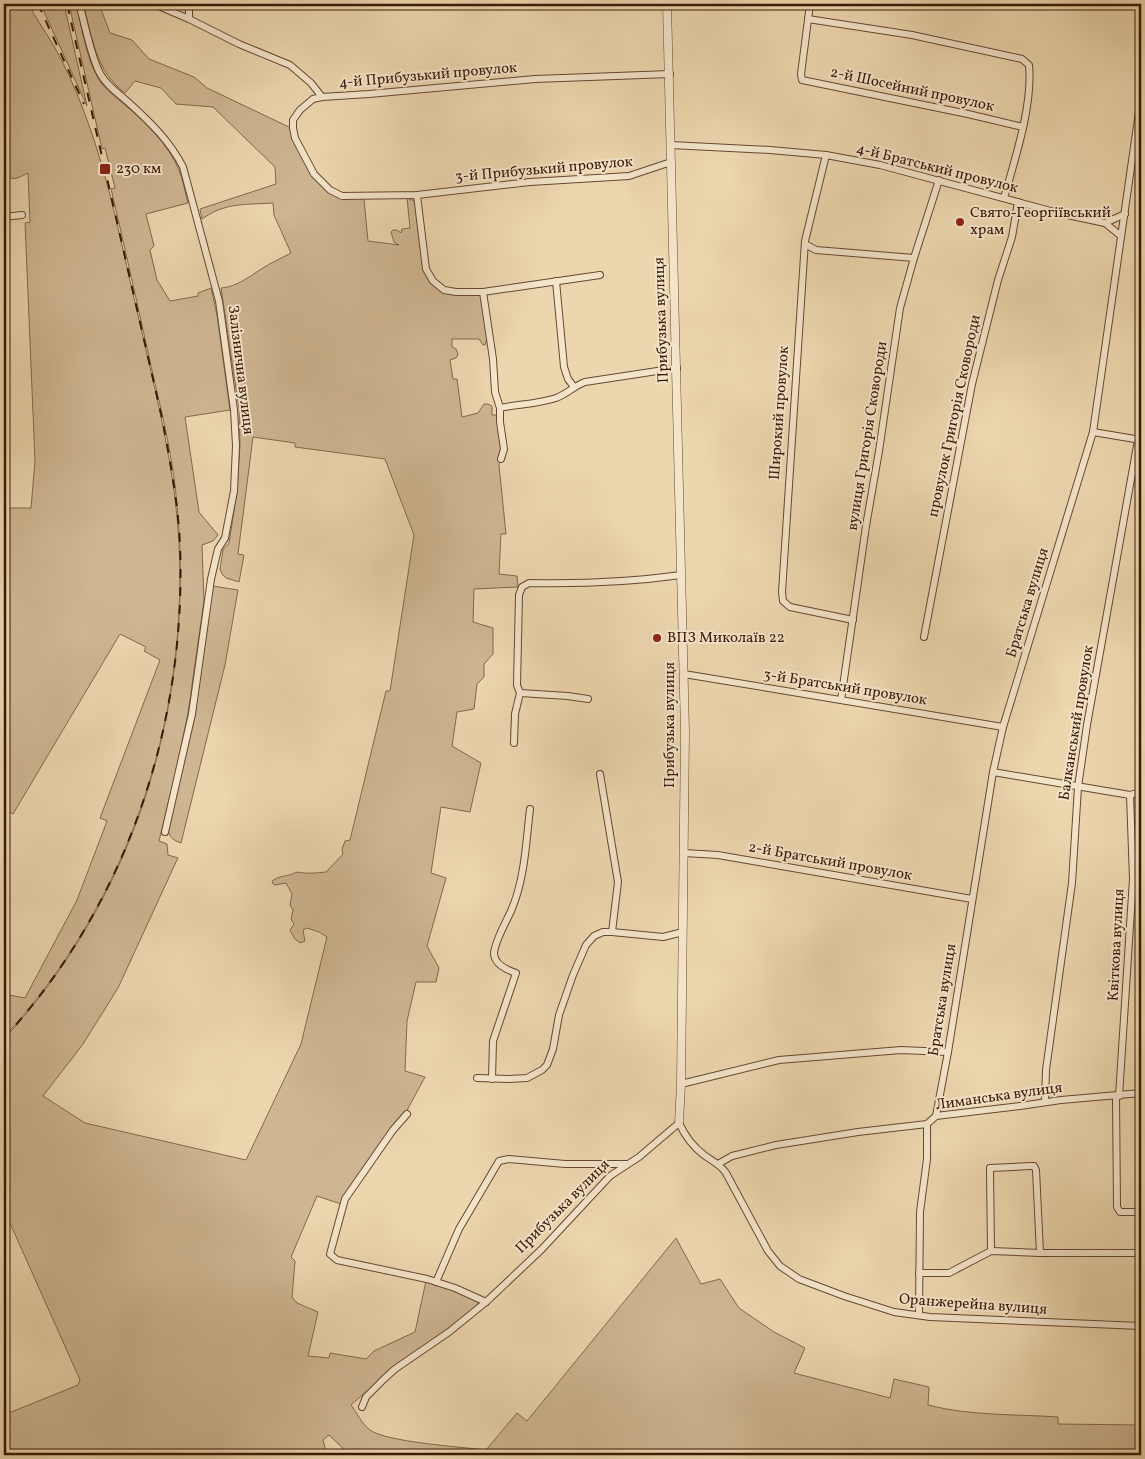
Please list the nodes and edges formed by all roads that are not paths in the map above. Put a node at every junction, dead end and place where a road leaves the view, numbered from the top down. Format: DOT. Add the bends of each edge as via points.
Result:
graph roads {
  1 [pos="80,4"];
  2 [pos="154,4"];
  3 [pos="189,4"];
  4 [pos="667,4"];
  5 [pos="810,4"];
  6 [pos="189,19"];
  7 [pos="808,19"];
  8 [pos="670,74"];
  9 [pos="322,96"];
  10 [pos="1141,98"];
  11 [pos="1023,127"];
  12 [pos="671,146"];
  13 [pos="826,155"];
  14 [pos="672,162"];
  15 [pos="939,180"];
  16 [pos="417,195"];
  17 [pos="1004,198"];
  18 [pos="1018,202"];
  19 [pos="1125,214"];
  20 [pos="22,215"];
  21 [pos="4,217"];
  22 [pos="1105,223"];
  23 [pos="1121,236"];
  24 [pos="805,244"];
  25 [pos="914,258"];
  26 [pos="600,274"];
  27 [pos="556,281"];
  28 [pos="483,292"];
  29 [pos="677,368"];
  30 [pos="574,387"];
  31 [pos="500,408"];
  32 [pos="1093,432"];
  33 [pos="1140,440"];
  34 [pos="501,459"];
  35 [pos="681,575"];
  36 [pos="853,620"];
  37 [pos="924,637"];
  38 [pos="684,674"];
  39 [pos="520,693"];
  40 [pos="588,699"];
  41 [pos="841,700"];
  42 [pos="1003,727"];
  43 [pos="514,743"];
  44 [pos="993,772"];
  45 [pos="600,774"];
  46 [pos="1078,786"];
  47 [pos="1141,792"];
  48 [pos="1130,795"];
  49 [pos="530,809"];
  50 [pos="165,832"];
  51 [pos="684,853"];
  52 [pos="972,899"];
  53 [pos="612,932"];
  54 [pos="683,932"];
  55 [pos="948,1052"];
  56 [pos="478,1078"];
  57 [pos="492,1079"];
  58 [pos="681,1084"];
  59 [pos="1141,1094"];
  60 [pos="1117,1096"];
  61 [pos="1045,1102"];
  62 [pos="406,1114"];
  63 [pos="936,1116"];
  64 [pos="679,1123"];
  65 [pos="928,1124"];
  66 [pos="627,1164"];
  67 [pos="718,1164"];
  68 [pos="1141,1212"];
  69 [pos="991,1250"];
  70 [pos="1040,1253"];
  71 [pos="1141,1253"];
  72 [pos="920,1273"];
  73 [pos="436,1282"];
  74 [pos="486,1302"];
  75 [pos="919,1315"];
  76 [pos="1141,1326"];
  77 [pos="362,1408"];
  1 -- 50 [label="street, Залізнична вулиця" via="100,74 164,137 183,167 219,301 234,410 234,492 225,538 218,548 211,579 192,714"];
  2 -- 6 [label="street, 4-й Прибузький провулок"];
  3 -- 6 [label="street"];
  4 -- 8 [label="street, Прибузька вулиця"];
  5 -- 7 [label="street"];
  6 -- 9 [label="street, 4-й Прибузький провулок" via="290,65"];
  7 -- 11 [label="street, 2-й Шосейний провулок" via="802,80"];
  7 -- 11 [label="street" via="912,35 1022,60 1028,65 1030,75"];
  8 -- 9 [label="street, 4-й Прибузький провулок" via="535,79"];
  8 -- 12 [label="street, Прибузька вулиця"];
  9 -- 16 [label="street, 3-й Прибузький провулок" via="300,110 292,124 295,138 323,185 348,197"];
  10 -- 19 [label="street, Братська вулиця"];
  11 -- 17 [label="street"];
  12 -- 13 [label="street, 4-й Братський провулок"];
  12 -- 14 [label="street, Прибузька вулиця"];
  13 -- 15 [label="street, 4-й Братський провулок" via="880,164"];
  13 -- 24 [label="street, Широкий провулок"];
  14 -- 16 [label="street, 3-й Прибузький провулок" via="629,176 530,182"];
  14 -- 29 [label="street, Прибузька вулиця"];
  15 -- 17 [label="street, 4-й Братський провулок"];
  15 -- 25 [label="street, вулиця Григорія Сковороди"];
  16 -- 28 [label="street" via="425,265 430,278 449,291"];
  17 -- 18 [label="street, 4-й Братський провулок"];
  18 -- 22 [label="street, 4-й Братський провулок"];
  18 -- 37 [label="street, провулок Григорія Сковороди" via="1012,237 972,384"];
  19 -- 22 [label="street"];
  19 -- 23 [label="street, Братська вулиця"];
  20 -- 21 [label="street"];
  22 -- 23 [label="street, 4-й Братський провулок"];
  23 -- 32 [label="street, Братська вулиця"];
  24 -- 25 [label="street" via="816,250"];
  24 -- 36 [label="street, Широкий провулок" via="782,598 790,606"];
  25 -- 36 [label="street, вулиця Григорія Сковороди" via="898,320"];
  26 -- 27 [label="street"];
  27 -- 28 [label="street"];
  27 -- 30 [label="street" via="564,367"];
  28 -- 31 [label="street" via="494,388"];
  29 -- 30 [label="street" via="590,381"];
  29 -- 35 [label="street, Прибузька вулиця"];
  30 -- 31 [label="street" via="538,403"];
  31 -- 34 [label="street" via="504,449"];
  32 -- 33 [label="street"];
  32 -- 42 [label="street, Братська вулиця"];
  33 -- 46 [label="street, Балканський провулок"];
  35 -- 38 [label="street, Прибузька вулиця"];
  35 -- 39 [label="street" via="654,579 529,583 522,587 519,595 517,685"];
  36 -- 41 [label="street, вулиця Григорія Сковороди"];
  38 -- 41 [label="street, 3-й Братський провулок"];
  38 -- 51 [label="street, Прибузька вулиця"];
  39 -- 40 [label="street"];
  39 -- 43 [label="street"];
  41 -- 42 [label="street, 3-й Братський провулок"];
  42 -- 44 [label="street, Братська вулиця"];
  44 -- 46 [label="street"];
  44 -- 52 [label="street, Братська вулиця"];
  45 -- 53 [label="street" via="618,882"];
  46 -- 48 [label="street"];
  46 -- 61 [label="street, Балканський провулок" via="1072,884 1046,1070"];
  47 -- 48 [label="street"];
  48 -- 60 [label="street, Квіткова вулиця" via="1133,879"];
  49 -- 57 [label="street" via="518,894 494,953 500,965 516,973 493,1041"];
  51 -- 52 [label="street, 2-й Братський провулок"];
  51 -- 54 [label="street, Прибузька вулиця"];
  52 -- 55 [label="street, Братська вулиця"];
  53 -- 54 [label="street" via="663,937"];
  53 -- 57 [label="street" via="596,934 586,946 559,1015 547,1064 527,1078"];
  54 -- 58 [label="street, Прибузька вулиця"];
  55 -- 58 [label="street" via="908,1050 779,1060"];
  55 -- 63 [label="street, Братська вулиця"];
  56 -- 57 [label="street"];
  58 -- 64 [label="street, Прибузька вулиця"];
  59 -- 60 [label="street, Лиманська вулиця"];
  60 -- 61 [label="street, Лиманська вулиця"];
  60 -- 68 [label="street, Квіткова вулиця" via="1118,1207 1124,1213"];
  61 -- 63 [label="street, Лиманська вулиця"];
  62 -- 73 [label="street" via="344,1199 330,1254 337,1260"];
  63 -- 65 [label="street, Лиманська вулиця"];
  64 -- 66 [label="street, Прибузька вулиця"];
  64 -- 67 [label="street, Оранжерейна вулиця" via="690,1142"];
  65 -- 67 [label="street, Лиманська вулиця" via="776,1145 732,1156"];
  65 -- 72 [label="street" via="928,1159 920,1212"];
  66 -- 73 [label="street" via="499,1161 458,1229"];
  66 -- 74 [label="street, Прибузька вулиця" via="599,1187"];
  67 -- 75 [label="street, Оранжерейна вулиця" via="768,1251 787,1272 878,1308"];
  69 -- 70 [label="street"];
  69 -- 70 [label="street" via="990,1168 1034,1166"];
  69 -- 72 [label="street" via="949,1273"];
  70 -- 71 [label="street"];
  72 -- 75 [label="street"];
  73 -- 74 [label="street"];
  74 -- 77 [label="street, Прибузька вулиця" via="395,1369 366,1397"];
  75 -- 76 [label="street, Оранжерейна вулиця"];
}
